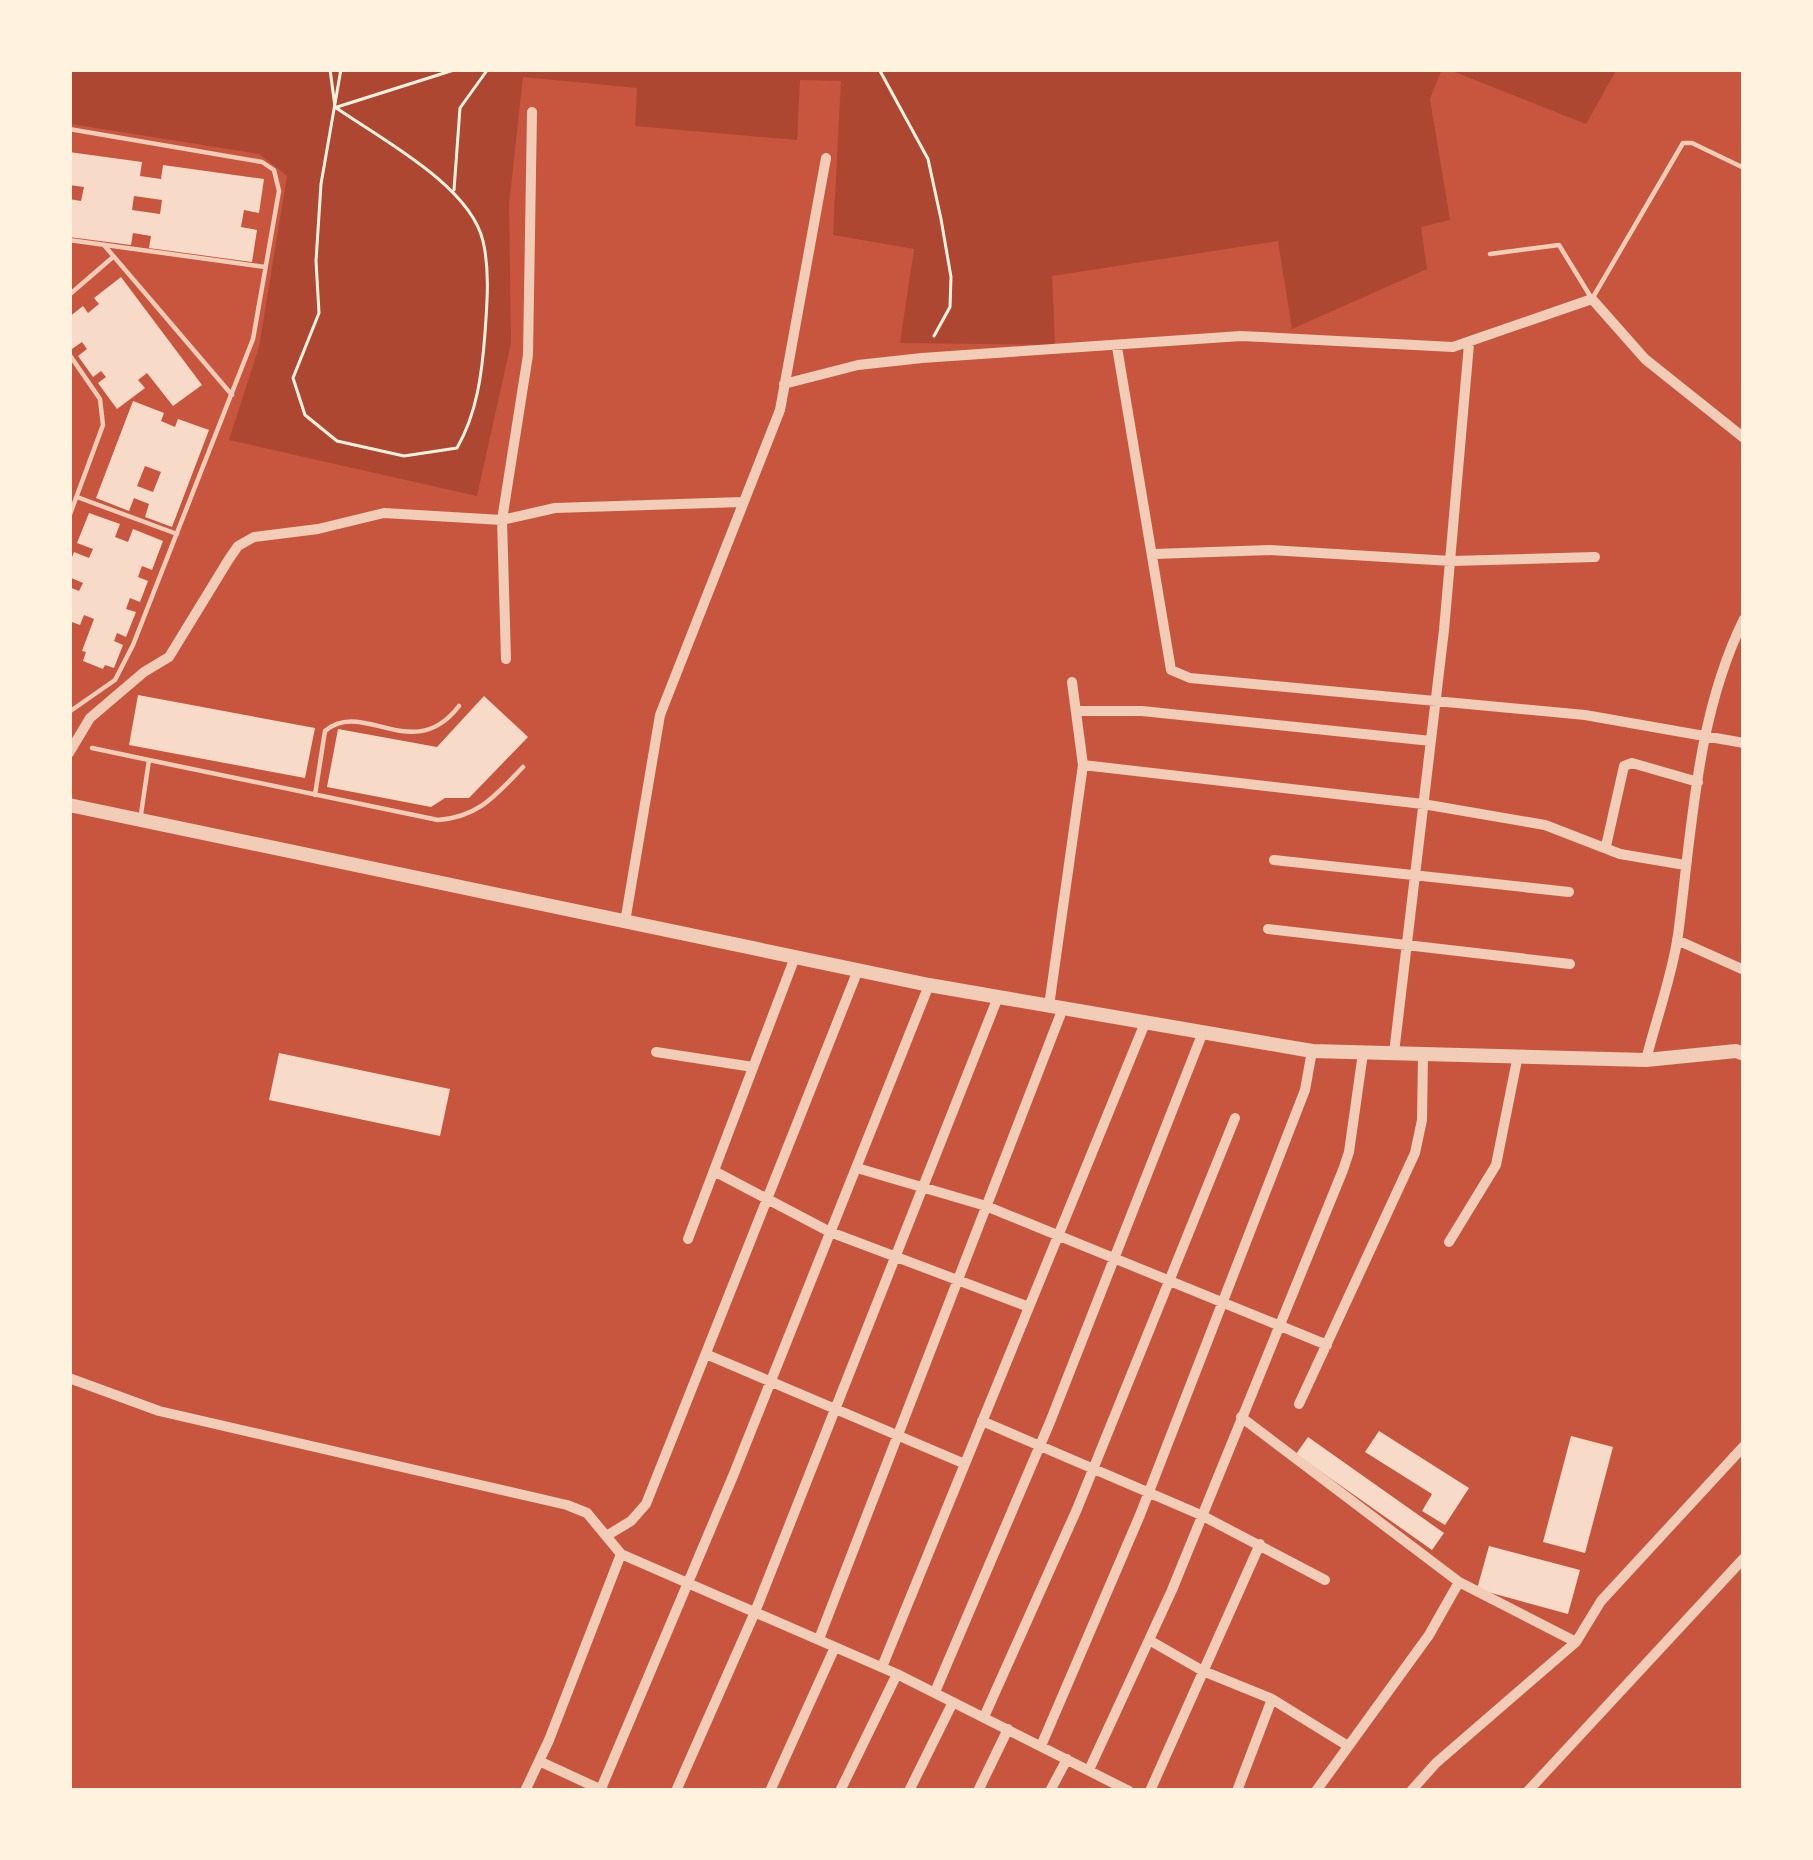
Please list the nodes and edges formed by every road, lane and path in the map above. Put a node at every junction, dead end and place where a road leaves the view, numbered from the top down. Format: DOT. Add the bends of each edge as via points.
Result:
graph roads {
  1 [pos="330,69"];
  2 [pos="341,69"];
  3 [pos="458,69"];
  4 [pos="488,69"];
  5 [pos="879,69"];
  6 [pos="335,107"];
  7 [pos="532,112"];
  8 [pos="69,129"];
  9 [pos="826,158"];
  10 [pos="1744,168"];
  11 [pos="453,193"];
  12 [pos="69,240"];
  13 [pos="104,245"];
  14 [pos="1490,254"];
  15 [pos="113,256"];
  16 [pos="265,267"];
  17 [pos="69,295"];
  18 [pos="1592,299"];
  19 [pos="934,336"];
  20 [pos="1469,344"];
  21 [pos="1117,347"];
  22 [pos="69,354"];
  23 [pos="784,384"];
  24 [pos="232,395"];
  25 [pos="1744,438"];
  26 [pos="77,497"];
  27 [pos="742,502"];
  28 [pos="69,517"];
  29 [pos="502,520"];
  30 [pos="177,534"];
  31 [pos="1154,554"];
  32 [pos="1595,557"];
  33 [pos="1450,561"];
  34 [pos="1744,620"];
  35 [pos="506,659"];
  36 [pos="1072,682"];
  37 [pos="1436,700"];
  38 [pos="459,706"];
  39 [pos="1076,711"];
  40 [pos="69,712"];
  41 [pos="1706,734"];
  42 [pos="1431,741"];
  43 [pos="1744,742"];
  44 [pos="92,748"];
  45 [pos="69,753"];
  46 [pos="148,760"];
  47 [pos="1083,765"];
  48 [pos="523,767"];
  49 [pos="1698,782"];
  50 [pos="315,795"];
  51 [pos="1424,804"];
  52 [pos="69,805"];
  53 [pos="141,820"];
  54 [pos="1606,847"];
  55 [pos="1274,860"];
  56 [pos="1685,866"];
  57 [pos="1415,875"];
  58 [pos="1569,892"];
  59 [pos="625,922"];
  60 [pos="1268,929"];
  61 [pos="1677,940"];
  62 [pos="1407,946"];
  63 [pos="795,957"];
  64 [pos="1570,964"];
  65 [pos="858,970"];
  66 [pos="1744,970"];
  67 [pos="929,986"];
  68 [pos="998,997"];
  69 [pos="1056,1007"];
  70 [pos="1145,1022"];
  71 [pos="1202,1032"];
  72 [pos="1741,1048"];
  73 [pos="1312,1051"];
  74 [pos="656,1052"];
  75 [pos="1363,1053"];
  76 [pos="1394,1054"];
  77 [pos="1423,1054"];
  78 [pos="1518,1055"];
  79 [pos="1646,1060"];
  80 [pos="752,1067"];
  81 [pos="1235,1118"];
  82 [pos="856,1168"];
  83 [pos="714,1171"];
  84 [pos="923,1187"];
  85 [pos="770,1197"];
  86 [pos="986,1206"];
  87 [pos="830,1232"];
  88 [pos="1058,1235"];
  89 [pos="688,1239"];
  90 [pos="1449,1242"];
  91 [pos="895,1257"];
  92 [pos="1114,1258"];
  93 [pos="958,1280"];
  94 [pos="1169,1281"];
  95 [pos="1220,1301"];
  96 [pos="1029,1307"];
  97 [pos="1278,1324"];
  98 [pos="1327,1345"];
  99 [pos="708,1355"];
  100 [pos="69,1378"];
  101 [pos="771,1382"];
  102 [pos="1299,1404"];
  103 [pos="835,1409"];
  104 [pos="1240,1418"];
  105 [pos="982,1421"];
  106 [pos="898,1436"];
  107 [pos="1040,1446"];
  108 [pos="1744,1446"];
  109 [pos="965,1464"];
  110 [pos="1093,1469"];
  111 [pos="1149,1492"];
  112 [pos="1201,1515"];
  113 [pos="608,1535"];
  114 [pos="1260,1544"];
  115 [pos="621,1554"];
  116 [pos="1744,1558"];
  117 [pos="1325,1580"];
  118 [pos="1459,1582"];
  119 [pos="688,1583"];
  120 [pos="755,1612"];
  121 [pos="819,1640"];
  122 [pos="1149,1640"];
  123 [pos="1576,1642"];
  124 [pos="835,1647"];
  125 [pos="882,1667"];
  126 [pos="1203,1671"];
  127 [pos="897,1674"];
  128 [pos="935,1692"];
  129 [pos="1272,1699"];
  130 [pos="953,1702"];
  131 [pos="984,1717"];
  132 [pos="1009,1730"];
  133 [pos="1041,1746"];
  134 [pos="1348,1746"];
  135 [pos="1066,1759"];
  136 [pos="539,1761"];
  137 [pos="1089,1771"];
  138 [pos="1122,1790"];
  139 [pos="525,1791"];
  140 [pos="602,1791"];
  141 [pos="676,1791"];
  142 [pos="770,1791"];
  143 [pos="840,1791"];
  144 [pos="909,1791"];
  145 [pos="978,1791"];
  146 [pos="1050,1791"];
  147 [pos="1150,1791"];
  148 [pos="1238,1791"];
  149 [pos="1316,1791"];
  150 [pos="1411,1791"];
  151 [pos="1528,1791"];
  1 -- 6 [label="path"];
  2 -- 6 [label="path"];
  3 -- 6 [label="path"];
  4 -- 11 [label="path" via="460,108"];
  5 -- 19 [label="path" via="928,159 941,219 950,307"];
  6 -- 11 [label="path"];
  6 -- 11 [label="path" via="320,184 319,313 293,378 305,415 337,441 404,456 457,448 471,424 483,363 484,257 482,238"];
  7 -- 29 [label="street" via="528,355"];
  8 -- 16 [label="lane" via="274,170 279,191"];
  9 -- 23 [label="street"];
  10 -- 18 [label="lane" via="1683,143"];
  12 -- 13 [label="lane"];
  13 -- 15 [label="lane"];
  13 -- 16 [label="lane"];
  14 -- 18 [label="lane" via="1559,245"];
  15 -- 17 [label="lane"];
  15 -- 24 [label="lane"];
  16 -- 24 [label="lane" via="253,339"];
  18 -- 20 [label="street"];
  18 -- 25 [label="street" via="1645,359"];
  20 -- 21 [label="street" via="1241,336"];
  20 -- 33 [label="street"];
  21 -- 23 [label="street" via="858,365"];
  21 -- 31 [label="street"];
  22 -- 26 [label="lane" via="103,410"];
  23 -- 27 [label="street"];
  24 -- 30 [label="lane"];
  26 -- 28 [label="lane"];
  26 -- 30 [label="lane"];
  27 -- 29 [label="street" via="555,508"];
  27 -- 59 [label="street" via="660,715"];
  29 -- 35 [label="street"];
  29 -- 45 [label="street" via="384,513 254,537 238,546 169,657 90,718"];
  30 -- 40 [label="lane" via="115,680"];
  31 -- 33 [label="street" via="1270,550"];
  31 -- 37 [label="street" via="1166,656 1180,676"];
  32 -- 33 [label="street"];
  33 -- 37 [label="street"];
  34 -- 41 [label="street"];
  36 -- 39 [label="street"];
  37 -- 41 [label="street"];
  37 -- 42 [label="street"];
  38 -- 50 [label="lane" via="425,732 331,725"];
  39 -- 42 [label="street"];
  39 -- 47 [label="street"];
  41 -- 43 [label="street"];
  41 -- 49 [label="street"];
  42 -- 51 [label="street"];
  44 -- 46 [label="lane"];
  46 -- 50 [label="lane"];
  46 -- 53 [label="lane"];
  47 -- 51 [label="street"];
  47 -- 69 [label="street"];
  48 -- 50 [label="lane" via="489,804 456,818"];
  49 -- 54 [label="street" via="1624,766"];
  49 -- 56 [label="street"];
  51 -- 54 [label="street" via="1545,825"];
  51 -- 57 [label="street"];
  52 -- 53 [label="street"];
  53 -- 59 [label="street"];
  54 -- 56 [label="street"];
  55 -- 57 [label="street"];
  56 -- 61 [label="street"];
  57 -- 58 [label="street"];
  57 -- 62 [label="street"];
  59 -- 63 [label="street"];
  60 -- 62 [label="street"];
  61 -- 66 [label="street"];
  61 -- 79 [label="street"];
  62 -- 64 [label="street"];
  62 -- 76 [label="street"];
  63 -- 65 [label="street"];
  63 -- 80 [label="street"];
  65 -- 67 [label="street"];
  65 -- 85 [label="street"];
  67 -- 68 [label="street"];
  67 -- 82 [label="street"];
  68 -- 69 [label="street"];
  68 -- 84 [label="street"];
  69 -- 70 [label="street"];
  69 -- 86 [label="street"];
  70 -- 71 [label="street"];
  70 -- 88 [label="street"];
  71 -- 73 [label="street"];
  71 -- 92 [label="street"];
  72 -- 79 [label="street"];
  73 -- 75 [label="street"];
  73 -- 95 [label="street" via="1305,1090"];
  74 -- 80 [label="street"];
  75 -- 76 [label="street"];
  75 -- 97 [label="street" via="1349,1152"];
  76 -- 77 [label="street"];
  77 -- 78 [label="street"];
  77 -- 98 [label="street" via="1415,1153"];
  78 -- 79 [label="street"];
  78 -- 90 [label="street" via="1496,1165"];
  80 -- 83 [label="street"];
  81 -- 94 [label="street"];
  82 -- 84 [label="street"];
  82 -- 87 [label="street"];
  83 -- 85 [label="street"];
  83 -- 89 [label="street"];
  84 -- 86 [label="street"];
  84 -- 91 [label="street"];
  85 -- 87 [label="street"];
  85 -- 99 [label="street"];
  86 -- 88 [label="street"];
  86 -- 93 [label="street"];
  87 -- 91 [label="street"];
  87 -- 101 [label="street"];
  88 -- 92 [label="street"];
  88 -- 96 [label="street"];
  91 -- 93 [label="street"];
  91 -- 103 [label="street"];
  92 -- 94 [label="street"];
  92 -- 107 [label="street"];
  93 -- 96 [label="street"];
  93 -- 106 [label="street"];
  94 -- 95 [label="street"];
  94 -- 110 [label="street"];
  95 -- 97 [label="street"];
  95 -- 111 [label="street"];
  96 -- 105 [label="street"];
  97 -- 98 [label="street"];
  97 -- 104 [label="street"];
  98 -- 102 [label="street"];
  99 -- 101 [label="street"];
  99 -- 113 [label="street" via="646,1504"];
  100 -- 113 [label="street" via="159,1411 567,1505"];
  101 -- 103 [label="street"];
  101 -- 119 [label="street"];
  103 -- 106 [label="street"];
  103 -- 120 [label="street"];
  104 -- 112 [label="street"];
  104 -- 118 [label="street"];
  105 -- 107 [label="street"];
  105 -- 109 [label="street"];
  106 -- 109 [label="street"];
  106 -- 121 [label="street"];
  107 -- 110 [label="street"];
  107 -- 128 [label="street"];
  108 -- 123 [label="street" via="1601,1601"];
  109 -- 125 [label="street"];
  110 -- 111 [label="street"];
  110 -- 131 [label="street"];
  111 -- 112 [label="street"];
  111 -- 133 [label="street"];
  112 -- 114 [label="street"];
  112 -- 122 [label="street"];
  113 -- 115 [label="street"];
  114 -- 117 [label="street"];
  114 -- 126 [label="street"];
  115 -- 119 [label="street"];
  115 -- 136 [label="street"];
  116 -- 151 [label="street"];
  118 -- 123 [label="street"];
  118 -- 134 [label="street"];
  119 -- 120 [label="street"];
  119 -- 140 [label="street"];
  120 -- 121 [label="street"];
  120 -- 141 [label="street"];
  121 -- 124 [label="street"];
  122 -- 126 [label="street"];
  122 -- 137 [label="street"];
  123 -- 150 [label="street"];
  124 -- 125 [label="street"];
  124 -- 142 [label="street"];
  125 -- 127 [label="street"];
  126 -- 129 [label="street"];
  126 -- 147 [label="street"];
  127 -- 128 [label="street"];
  127 -- 143 [label="street"];
  128 -- 130 [label="street"];
  129 -- 134 [label="street"];
  129 -- 148 [label="street"];
  130 -- 131 [label="street"];
  130 -- 144 [label="street"];
  131 -- 132 [label="street"];
  132 -- 133 [label="street"];
  132 -- 145 [label="street"];
  133 -- 135 [label="street"];
  134 -- 149 [label="street"];
  135 -- 137 [label="street"];
  135 -- 146 [label="street"];
  136 -- 139 [label="street"];
  136 -- 140 [label="street"];
  137 -- 138 [label="street"];
}
